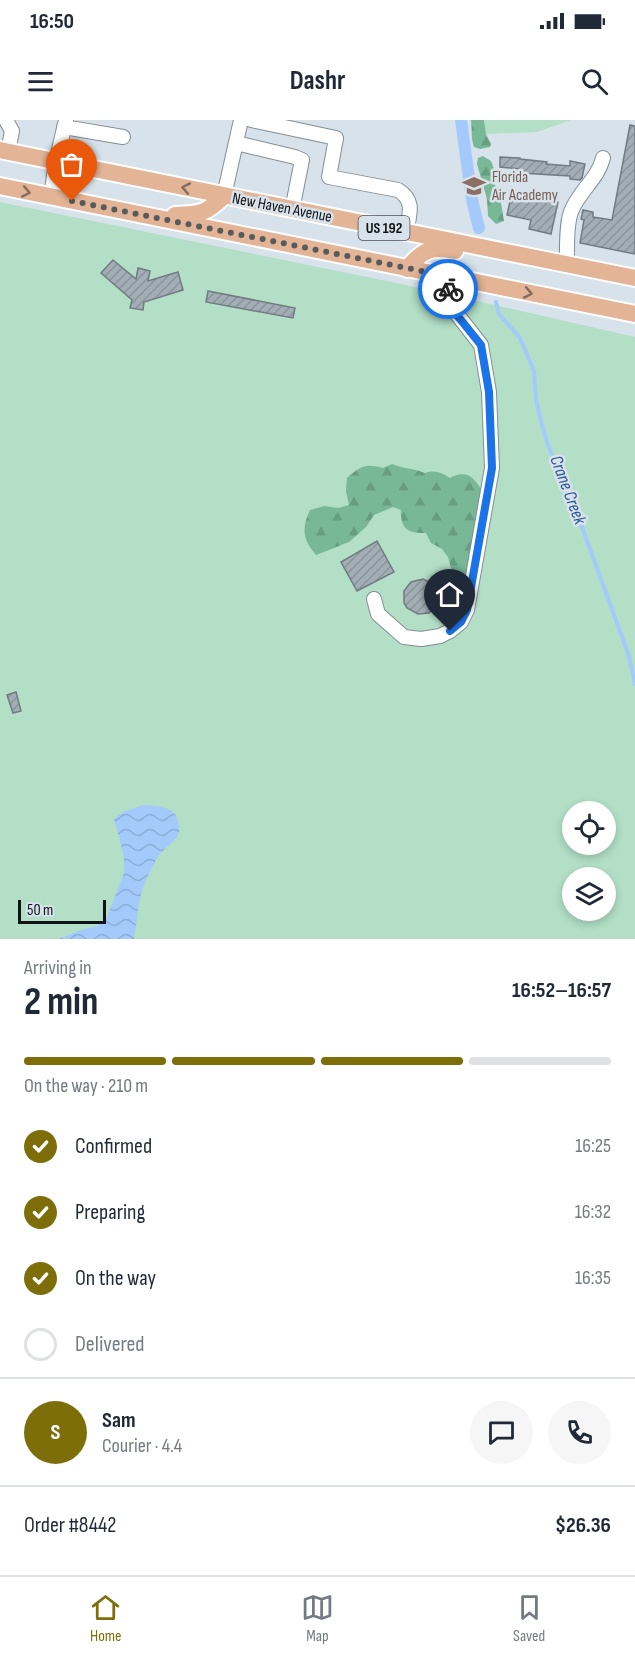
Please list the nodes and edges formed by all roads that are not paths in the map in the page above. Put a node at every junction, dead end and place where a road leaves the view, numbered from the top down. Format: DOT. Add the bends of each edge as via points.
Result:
graph roads {
  1 [pos="4,120"];
  2 [pos="241,120"];
  3 [pos="251,120"];
  4 [pos="65,124"];
  5 [pos="123,137"];
  6 [pos="236,143"];
  7 [pos="4,151"];
  8 [pos="603,158"];
  9 [pos="56,162"];
  10 [pos="0,186"];
  11 [pos="224,196"];
  12 [pos="51,197"];
  13 [pos="292,210"];
  14 [pos="153,216"];
  15 [pos="406,233"];
  16 [pos="567,265"];
  17 [pos="408,269"];
  18 [pos="589,269"];
  19 [pos="447,276"];
  20 [pos="635,278"];
  21 [pos="635,314"];
  22 [pos="374,599"];
  1 -- 7 [label="street" via="12,131"];
  2 -- 6 [label="street"];
  3 -- 15 [label="street" via="336,138 329,177 398,190 406,195 410,212"];
  4 -- 5 [label="street"];
  4 -- 9 [label="street"];
  6 -- 11 [label="street"];
  6 -- 13 [label="street" via="302,160"];
  7 -- 9 [label="main road, New Haven Avenue / US 192"];
  8 -- 16 [label="street" via="600,170 571,211"];
  11 -- 9 [label="main road, New Haven Avenue / US 192, one-way"];
  9 -- 12 [label="street"];
  10 -- 12 [label="main road, New Haven Avenue / US 192, one-way"];
  11 -- 13 [label="main road, New Haven Avenue / US 192"];
  11 -- 14 [label="main road" via="199,214"];
  12 -- 14 [label="main road, New Haven Avenue / US 192"];
  13 -- 15 [label="main road, New Haven Avenue / US 192"];
  14 -- 17 [label="main road, New Haven Avenue / US 192"];
  15 -- 16 [label="main road, New Haven Avenue / US 192"];
  16 -- 18 [label="main road, New Haven Avenue / US 192"];
  17 -- 18 [label="main road" via="417,257 438,249 544,270"];
  17 -- 19 [label="main road, New Haven Avenue / US 192"];
  18 -- 20 [label="main road, New Haven Avenue / US 192"];
  19 -- 21 [label="main road, New Haven Avenue / US 192, one-way"];
  19 -- 22 [label="street" via="448,304 481,345 489,392 492,468 467,610 461,622 440,636 404,637 378,614"];
}
